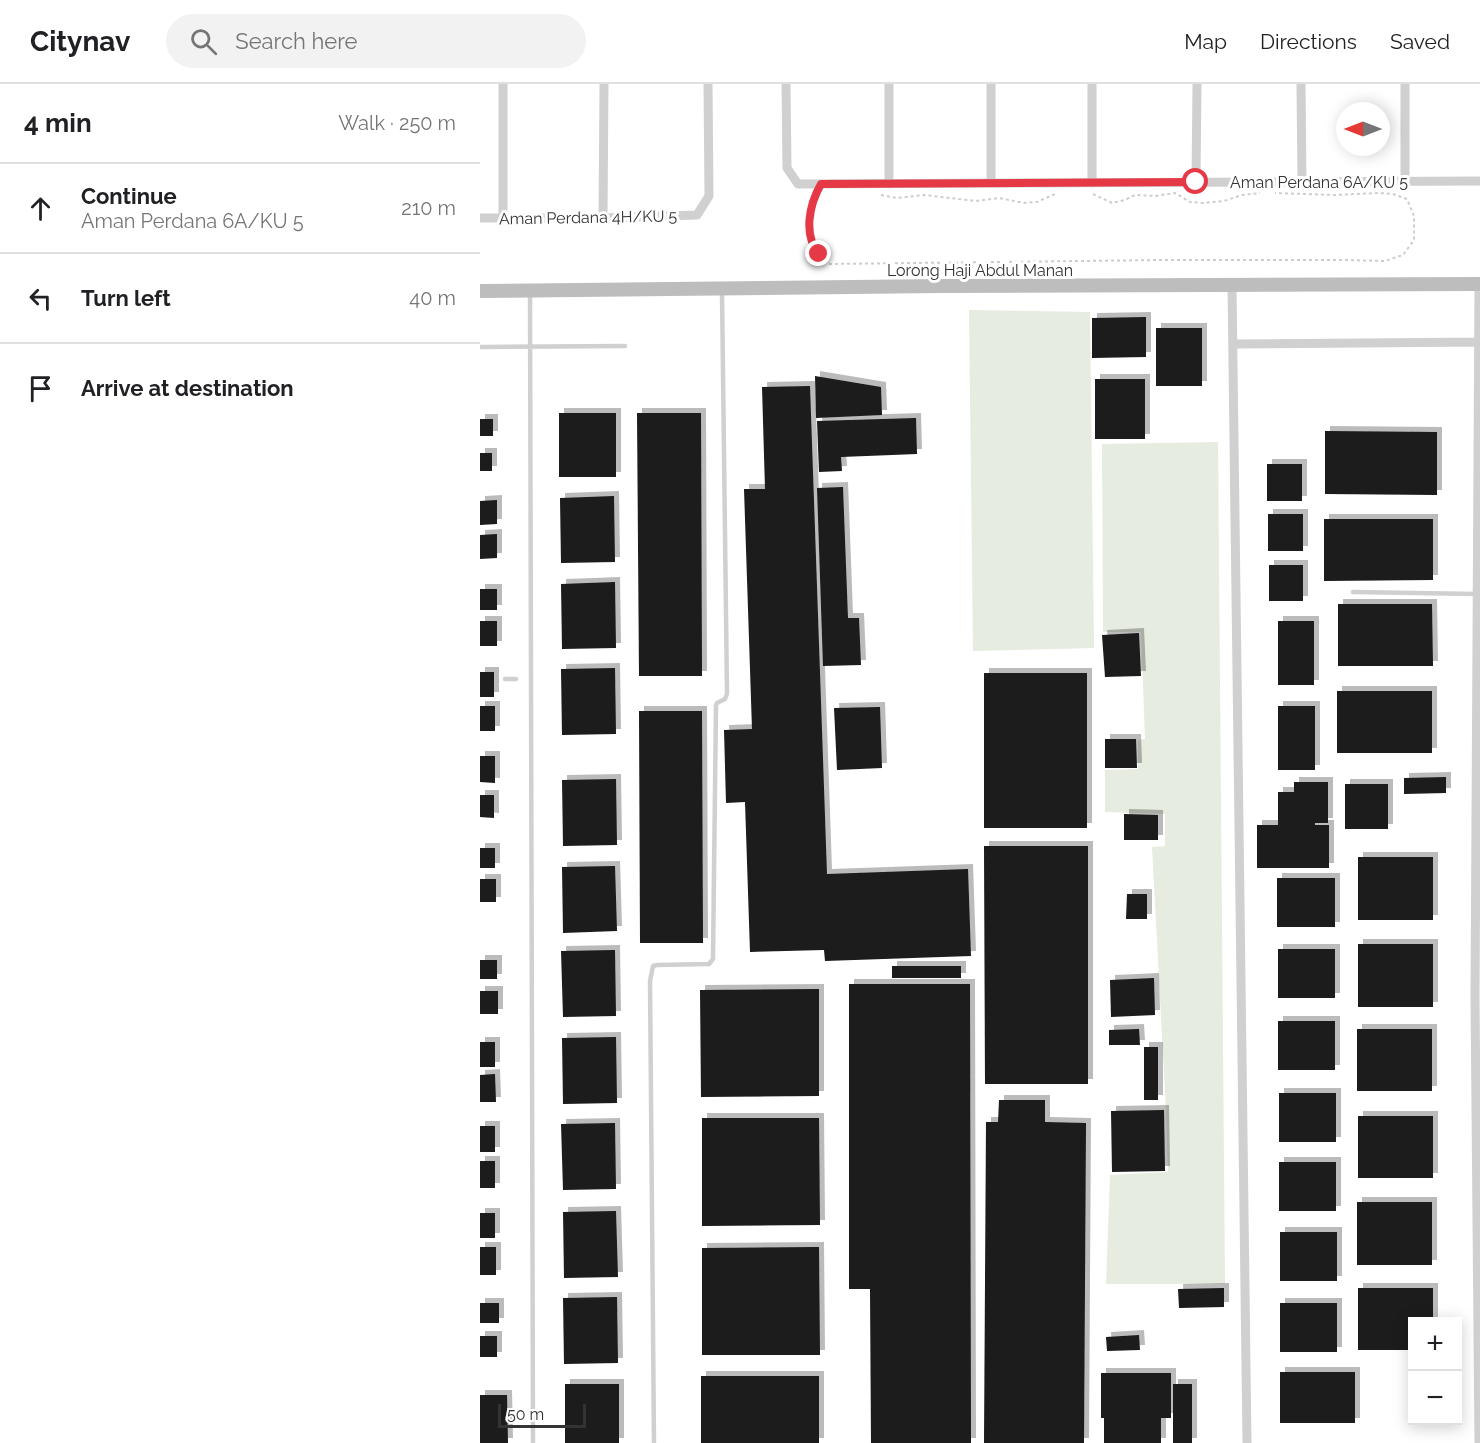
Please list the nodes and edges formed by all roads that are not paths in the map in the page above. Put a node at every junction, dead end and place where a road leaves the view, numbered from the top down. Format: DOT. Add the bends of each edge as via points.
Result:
graph roads {
  1 [pos="503,84"];
  2 [pos="604,84"];
  3 [pos="708,84"];
  4 [pos="786,84"];
  5 [pos="889,84"];
  6 [pos="991,84"];
  7 [pos="1092,84"];
  8 [pos="1197,84"];
  9 [pos="1301,84"];
  10 [pos="1405,84"];
  11 [pos="1406,181"];
  12 [pos="1480,181"];
  13 [pos="1196,182"];
  14 [pos="1302,182"];
  15 [pos="890,183"];
  16 [pos="991,183"];
  17 [pos="1092,183"];
  18 [pos="480,218"];
  19 [pos="503,218"];
  20 [pos="603,218"];
  21 [pos="1479,284"];
  22 [pos="1232,286"];
  23 [pos="722,289"];
  24 [pos="480,291"];
  25 [pos="530,291"];
  26 [pos="1479,342"];
  27 [pos="1233,344"];
  28 [pos="625,346"];
  29 [pos="480,347"];
  30 [pos="530,347"];
  31 [pos="1353,592"];
  32 [pos="1478,594"];
  33 [pos="505,679"];
  34 [pos="516,679"];
  35 [pos="1477,997"];
  36 [pos="533,1443"];
  37 [pos="654,1443"];
  38 [pos="1247,1443"];
  39 [pos="1479,1443"];
  1 -- 19 [label="street"];
  2 -- 20 [label="street"];
  3 -- 20 [label="street, Aman Perdana 4H/KU 5" via="709,196 697,215"];
  4 -- 15 [label="street, Aman Perdana 6A/KU 5" via="787,168 798,184"];
  5 -- 15 [label="street"];
  6 -- 16 [label="street"];
  7 -- 17 [label="street"];
  8 -- 13 [label="street"];
  9 -- 14 [label="street"];
  10 -- 11 [label="street"];
  11 -- 12 [label="street, Aman Perdana 6A/KU 5"];
  11 -- 14 [label="street, Aman Perdana 6A/KU 5"];
  13 -- 14 [label="street, Aman Perdana 6A/KU 5"];
  13 -- 17 [label="street, Aman Perdana 6A/KU 5"];
  15 -- 16 [label="street, Aman Perdana 6A/KU 5"];
  16 -- 17 [label="street, Aman Perdana 6A/KU 5"];
  18 -- 19 [label="street, Aman Perdana 4H/KU 5"];
  19 -- 20 [label="street, Aman Perdana 4H/KU 5"];
  21 -- 22 [label="street, Lorong Haji Abdul Manan"];
  21 -- 26 [label="street"];
  22 -- 23 [label="street, Lorong Haji Abdul Manan"];
  22 -- 27 [label="street"];
  23 -- 25 [label="street, Lorong Haji Abdul Manan"];
  23 -- 37 [label="lane" via="727,694 716,705 713,958 709,964 653,966 650,981"];
  24 -- 25 [label="street, Lorong Haji Abdul Manan"];
  25 -- 30 [label="lane"];
  26 -- 27 [label="street"];
  26 -- 32 [label="street"];
  27 -- 38 [label="street"];
  28 -- 30 [label="lane"];
  29 -- 30 [label="lane"];
  30 -- 36 [label="lane"];
  31 -- 32 [label="lane"];
  32 -- 35 [label="street"];
  33 -- 34 [label="lane"];
  35 -- 39 [label="street"];
}
